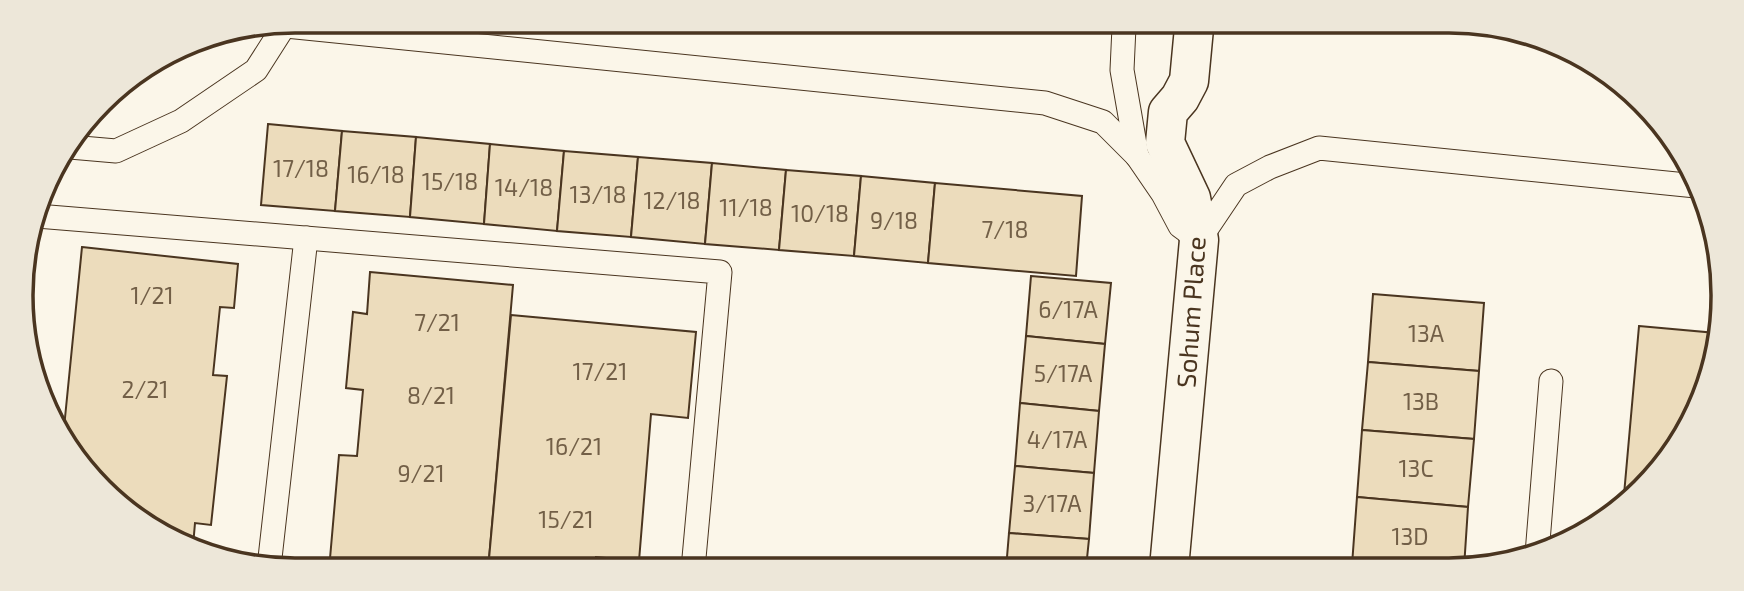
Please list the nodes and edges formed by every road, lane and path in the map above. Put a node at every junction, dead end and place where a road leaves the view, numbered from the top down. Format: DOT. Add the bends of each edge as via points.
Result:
graph roads {
  1 [pos="372,33"];
  2 [pos="1124,33"];
  3 [pos="1194,33"];
  4 [pos="280,34"];
  5 [pos="78,149"];
  6 [pos="1137,156"];
  7 [pos="1686,185"];
  8 [pos="45,217"];
  9 [pos="306,238"];
  10 [pos="1199,240"];
  11 [pos="1551,382"];
  12 [pos="1538,542"];
  13 [pos="270,557"];
  14 [pos="694,558"];
  15 [pos="1170,558"];
  1 -- 6 [label="lane" via="1045,103 1103,122"];
  2 -- 6 [label="lane" via="1122,70"];
  3 -- 10 [label="street, Sohum Place" via="1189,81 1168,111 1165,144 1191,198"];
  4 -- 5 [label="lane" via="256,71 181,121 116,151"];
  6 -- 10 [label="lane" via="1180,226"];
  7 -- 10 [label="lane" via="1319,148 1236,185"];
  8 -- 9 [label="lane"];
  9 -- 13 [label="lane"];
  9 -- 14 [label="lane" via="720,272"];
  10 -- 15 [label="street, Sohum Place"];
  11 -- 12 [label="lane"];
}
